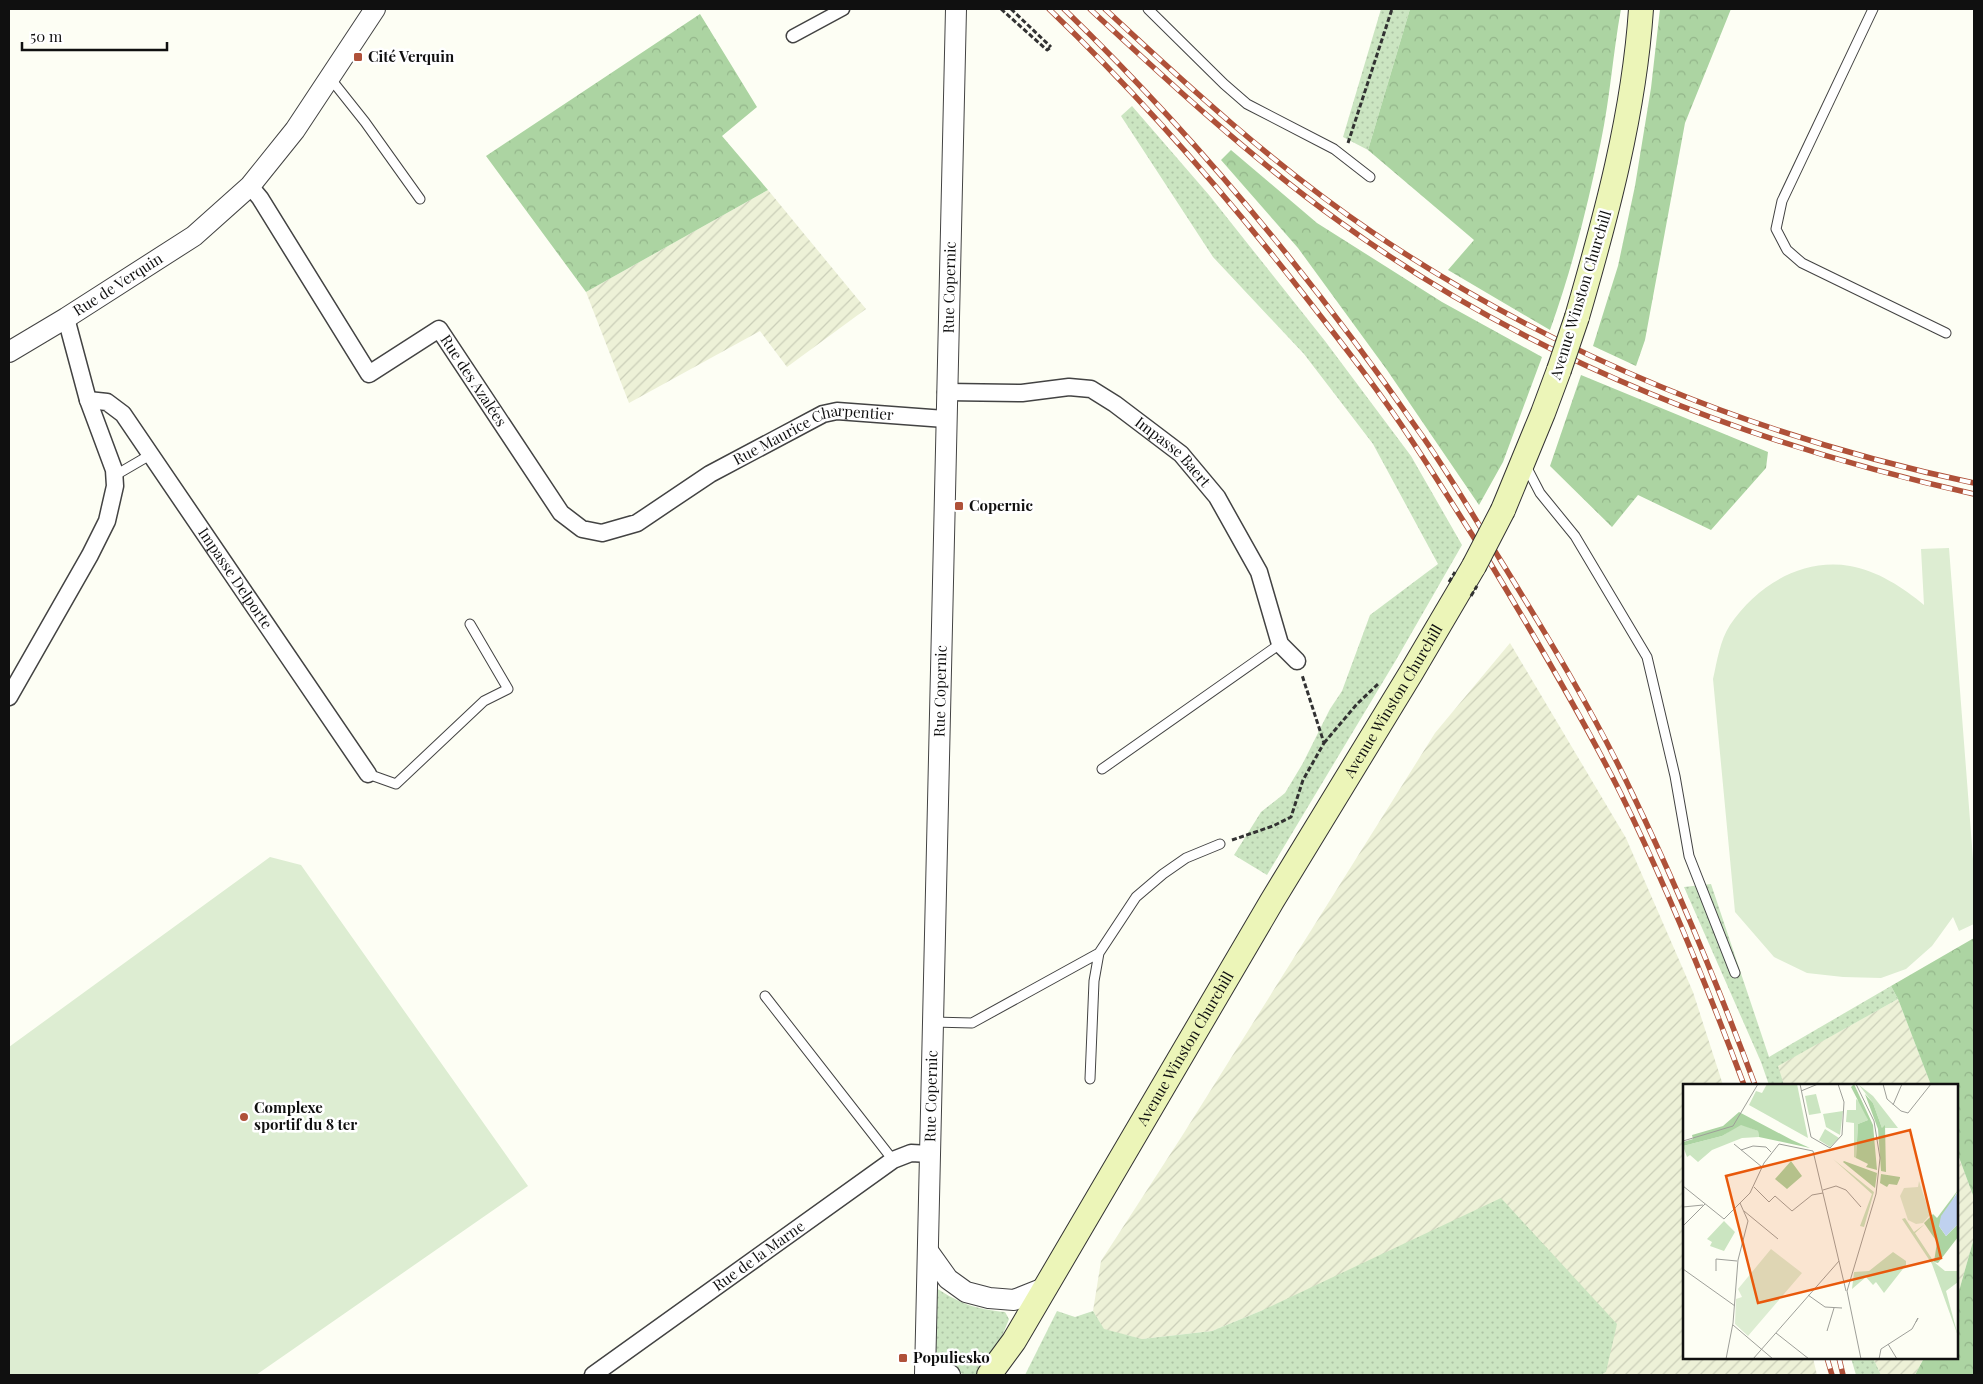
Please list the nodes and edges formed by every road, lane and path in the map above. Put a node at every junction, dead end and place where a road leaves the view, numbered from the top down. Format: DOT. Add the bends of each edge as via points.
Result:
graph roads {
  1 [pos="376,9"];
  2 [pos="843,9"];
  3 [pos="956,9"];
  4 [pos="1001,9"];
  5 [pos="1011,9"];
  6 [pos="1148,9"];
  7 [pos="1392,9"];
  8 [pos="1641,9"];
  9 [pos="1873,9"];
  10 [pos="794,36"];
  11 [pos="330,78"];
  12 [pos="1344,155"];
  13 [pos="1370,177"];
  14 [pos="250,186"];
  15 [pos="420,199"];
  16 [pos="66,318"];
  17 [pos="1946,333"];
  18 [pos="9,352"];
  19 [pos="946,392"];
  20 [pos="88,400"];
  21 [pos="945,419"];
  22 [pos="150,455"];
  23 [pos="1524,461"];
  24 [pos="114,476"];
  25 [pos="690,488"];
  26 [pos="470,624"];
  27 [pos="1280,644"];
  28 [pos="1296,660"];
  29 [pos="1381,682"];
  30 [pos="9,697"];
  31 [pos="1324,743"];
  32 [pos="1102,769"];
  33 [pos="368,774"];
  34 [pos="1220,844"];
  35 [pos="1099,952"];
  36 [pos="1735,973"];
  37 [pos="765,996"];
  38 [pos="933,1022"];
  39 [pos="1090,1080"];
  40 [pos="930,1154"];
  41 [pos="893,1160"];
  42 [pos="928,1251"];
  43 [pos="1044,1288"];
  44 [pos="1014,1341"];
  45 [pos="925,1369"];
  46 [pos="594,1375"];
  47 [pos="950,1375"];
  48 [pos="989,1375"];
  49 [pos="1003,1375"];
  1 -- 11 [label="street, Rue de Verquin"];
  2 -- 10 [label="street"];
  3 -- 19 [label="street, Rue Copernic"];
  4 -- 5 [label="path" via="1047,50 1051,47"];
  6 -- 12 [label="lane" via="1247,104"];
  7 -- 12 [label="path"];
  8 -- 23 [label="main road, Avenue Winston Churchill, bridge" via="1622,142 1606,210 1578,318"];
  9 -- 17 [label="lane" via="1782,201 1776,229 1787,250 1802,263"];
  11 -- 14 [label="street, Rue de Verquin" via="295,130"];
  11 -- 15 [label="lane"];
  12 -- 13 [label="lane"];
  14 -- 16 [label="street, Rue de Verquin" via="194,236"];
  14 -- 25 [label="street, Rue des Azalées" via="369,374 440,329 561,513 582,529 602,533 637,523"];
  16 -- 18 [label="street"];
  16 -- 20 [label="street, Rue de Verquin"];
  19 -- 21 [label="street, Rue Copernic"];
  19 -- 27 [label="street, Impasse Baert" via="1022,393 1069,387 1091,389 1115,404 1181,454 1217,497 1258,572"];
  20 -- 22 [label="street, Impasse Delporte" via="107,402 124,414"];
  20 -- 24 [label="street, Rue de Verquin" via="98,421"];
  21 -- 25 [label="street, Rue Maurice Charpentier" via="837,411 823,414 710,474"];
  21 -- 38 [label="street, Rue Copernic"];
  22 -- 24 [label="lane"];
  22 -- 33 [label="street, Impasse Delporte"];
  23 -- 36 [label="lane" via="1540,493 1575,536 1648,657 1690,856"];
  23 -- 43 [label="main road, Avenue Winston Churchill, bridge" via="1474,566 1412,673 1272,901"];
  24 -- 30 [label="street, Rue de Verquin" via="107,521"];
  26 -- 33 [label="lane" via="508,688 484,701 396,784"];
  27 -- 28 [label="street, Impasse Baert"];
  27 -- 32 [label="lane"];
  28 -- 31 [label="path"];
  29 -- 31 [label="path" via="1357,704"];
  31 -- 34 [label="path" via="1303,780 1290,817"];
  34 -- 35 [label="lane" via="1186,858 1136,897"];
  35 -- 38 [label="lane" via="972,1022"];
  35 -- 39 [label="lane" via="1094,981"];
  37 -- 41 [label="lane"];
  38 -- 40 [label="street, Rue Copernic"];
  40 -- 41 [label="street, Rue de la Marne" via="912,1153"];
  40 -- 42 [label="street, Rue Copernic"];
  41 -- 46 [label="street, Rue de la Marne"];
  42 -- 43 [label="street" via="948,1279 966,1292 1014,1300"];
  42 -- 45 [label="street, Rue Copernic"];
  43 -- 44 [label="main road, Avenue Winston Churchill"];
  44 -- 48 [label="main road, Avenue Winston Churchill"];
  44 -- 49 [label="main road, Avenue Winston Churchill"];
  45 -- 47 [label="street"];
}
